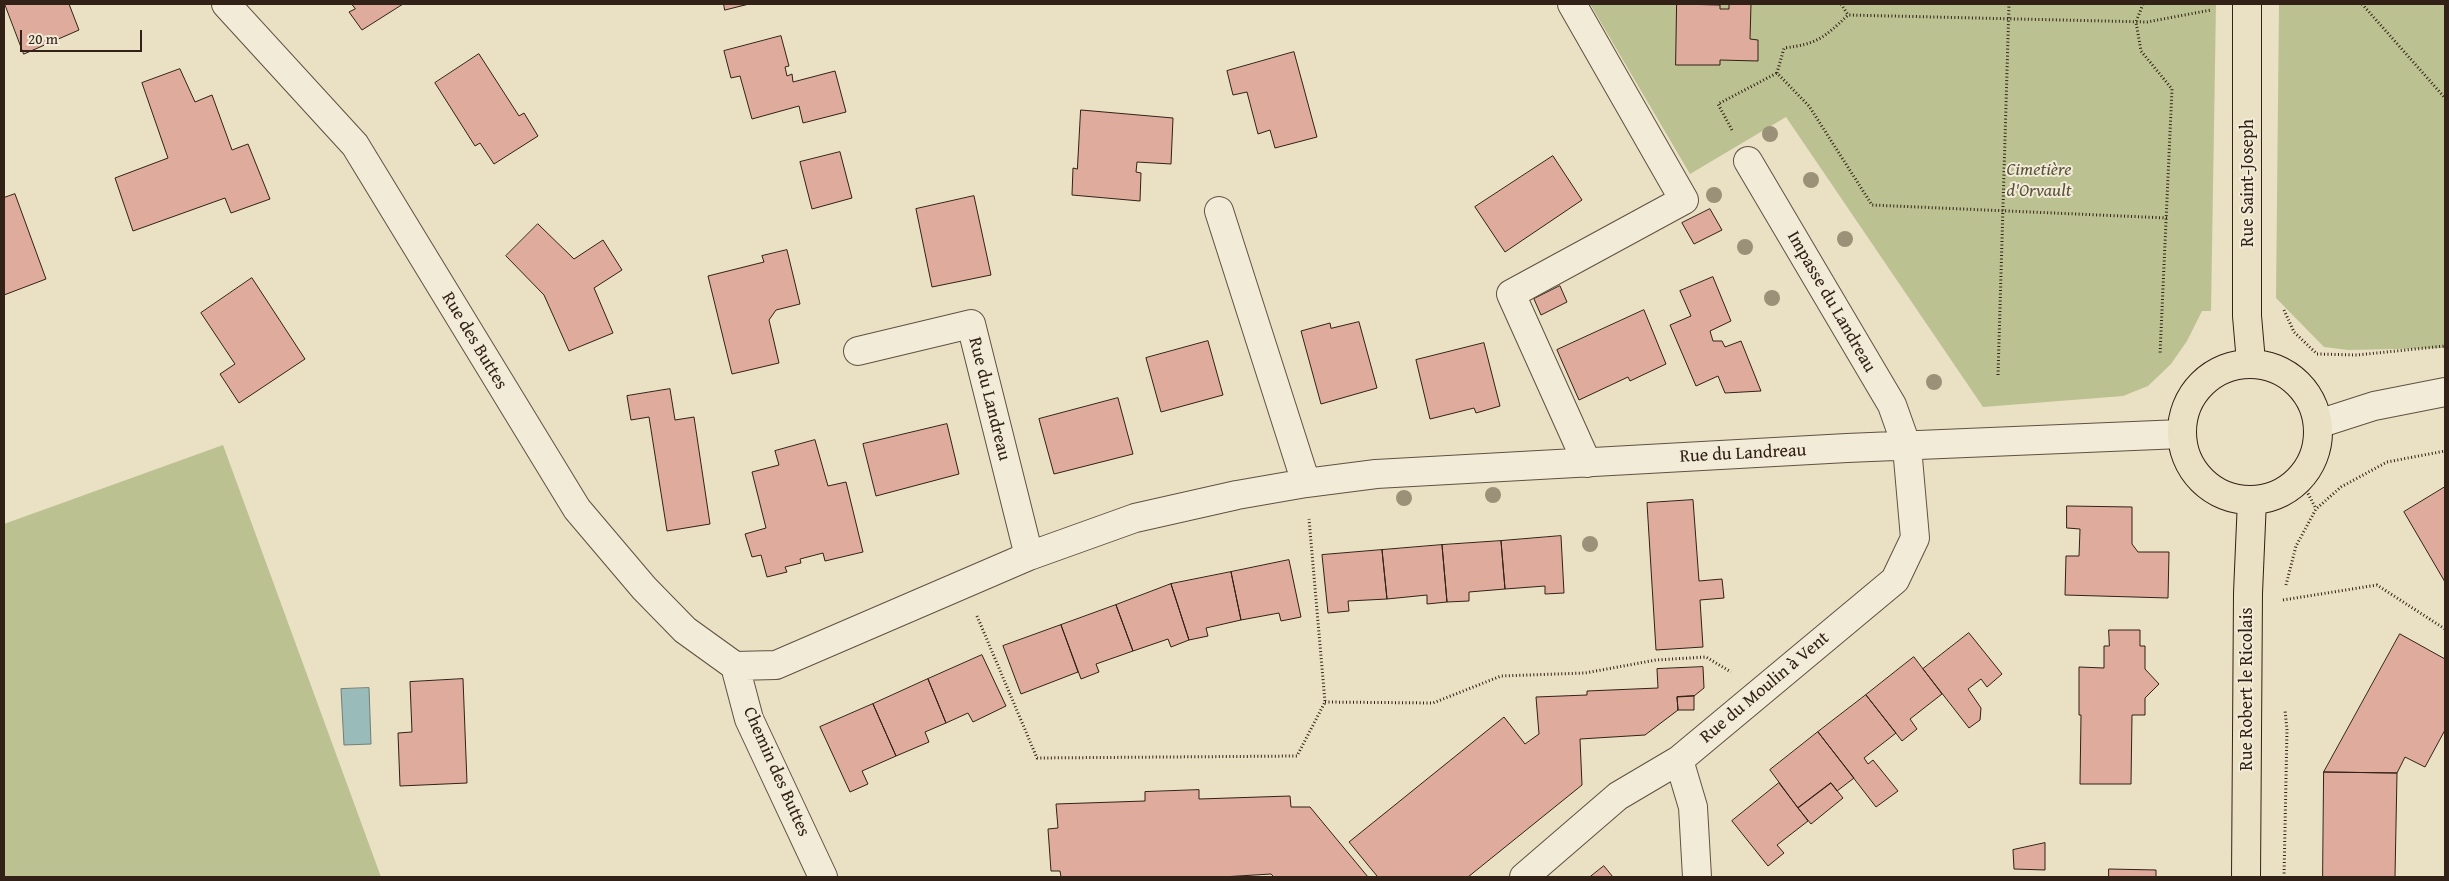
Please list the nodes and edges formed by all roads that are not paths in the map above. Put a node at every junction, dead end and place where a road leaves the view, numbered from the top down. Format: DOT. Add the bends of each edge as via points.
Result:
graph roads {
  1 [pos="226,4"];
  2 [pos="1572,4"];
  3 [pos="2247,4"];
  4 [pos="1748,161"];
  5 [pos="1219,211"];
  6 [pos="858,351"];
  7 [pos="2251,362"];
  8 [pos="2445,392"];
  9 [pos="2318,424"];
  10 [pos="2181,434"];
  11 [pos="1907,447"];
  12 [pos="1587,463"];
  13 [pos="1306,483"];
  14 [pos="2252,500"];
  15 [pos="1029,556"];
  16 [pos="735,666"];
  17 [pos="1679,760"];
  18 [pos="823,877"];
  19 [pos="1524,877"];
  20 [pos="1697,877"];
  21 [pos="2246,877"];
  1 -- 16 [label="street, Rue des Buttes" via="355,145 577,509 644,588 685,630"];
  2 -- 12 [label="street" via="1684,200 1511,294"];
  3 -- 7 [label="main road, Rue Saint-Joseph" via="2247,316"];
  4 -- 11 [label="street, Impasse du Landreau" via="1892,405"];
  5 -- 13 [label="street"];
  6 -- 15 [label="street, Rue du Landreau" via="970,324"];
  7 -- 9 [label="main road" via="2274,366 2297,382 2313,406"];
  7 -- 10 [label="main road" via="2226,368 2202,384 2186,407"];
  8 -- 9 [label="street" via="2374,406"];
  9 -- 14 [label="main road" via="2312,456 2300,478 2277,495"];
  10 -- 11 [label="street, Rue du Landreau"];
  10 -- 14 [label="main road" via="2187,456 2203,483 2224,496"];
  11 -- 12 [label="street, Rue du Landreau"];
  11 -- 17 [label="street, Rue du Moulin à Vent" via="1915,538 1895,580"];
  12 -- 13 [label="street, Rue du Landreau" via="1376,474"];
  13 -- 15 [label="street, Rue du Landreau" via="1135,518"];
  14 -- 21 [label="main road, Rue Robert le Ricolais" via="2248,593"];
  15 -- 16 [label="street, Rue du Landreau" via="776,666"];
  16 -- 18 [label="street, Chemin des Buttes" via="749,719"];
  17 -- 19 [label="street, Rue du Moulin à Vent" via="1618,796"];
  17 -- 20 [label="street" via="1693,807"];
}
